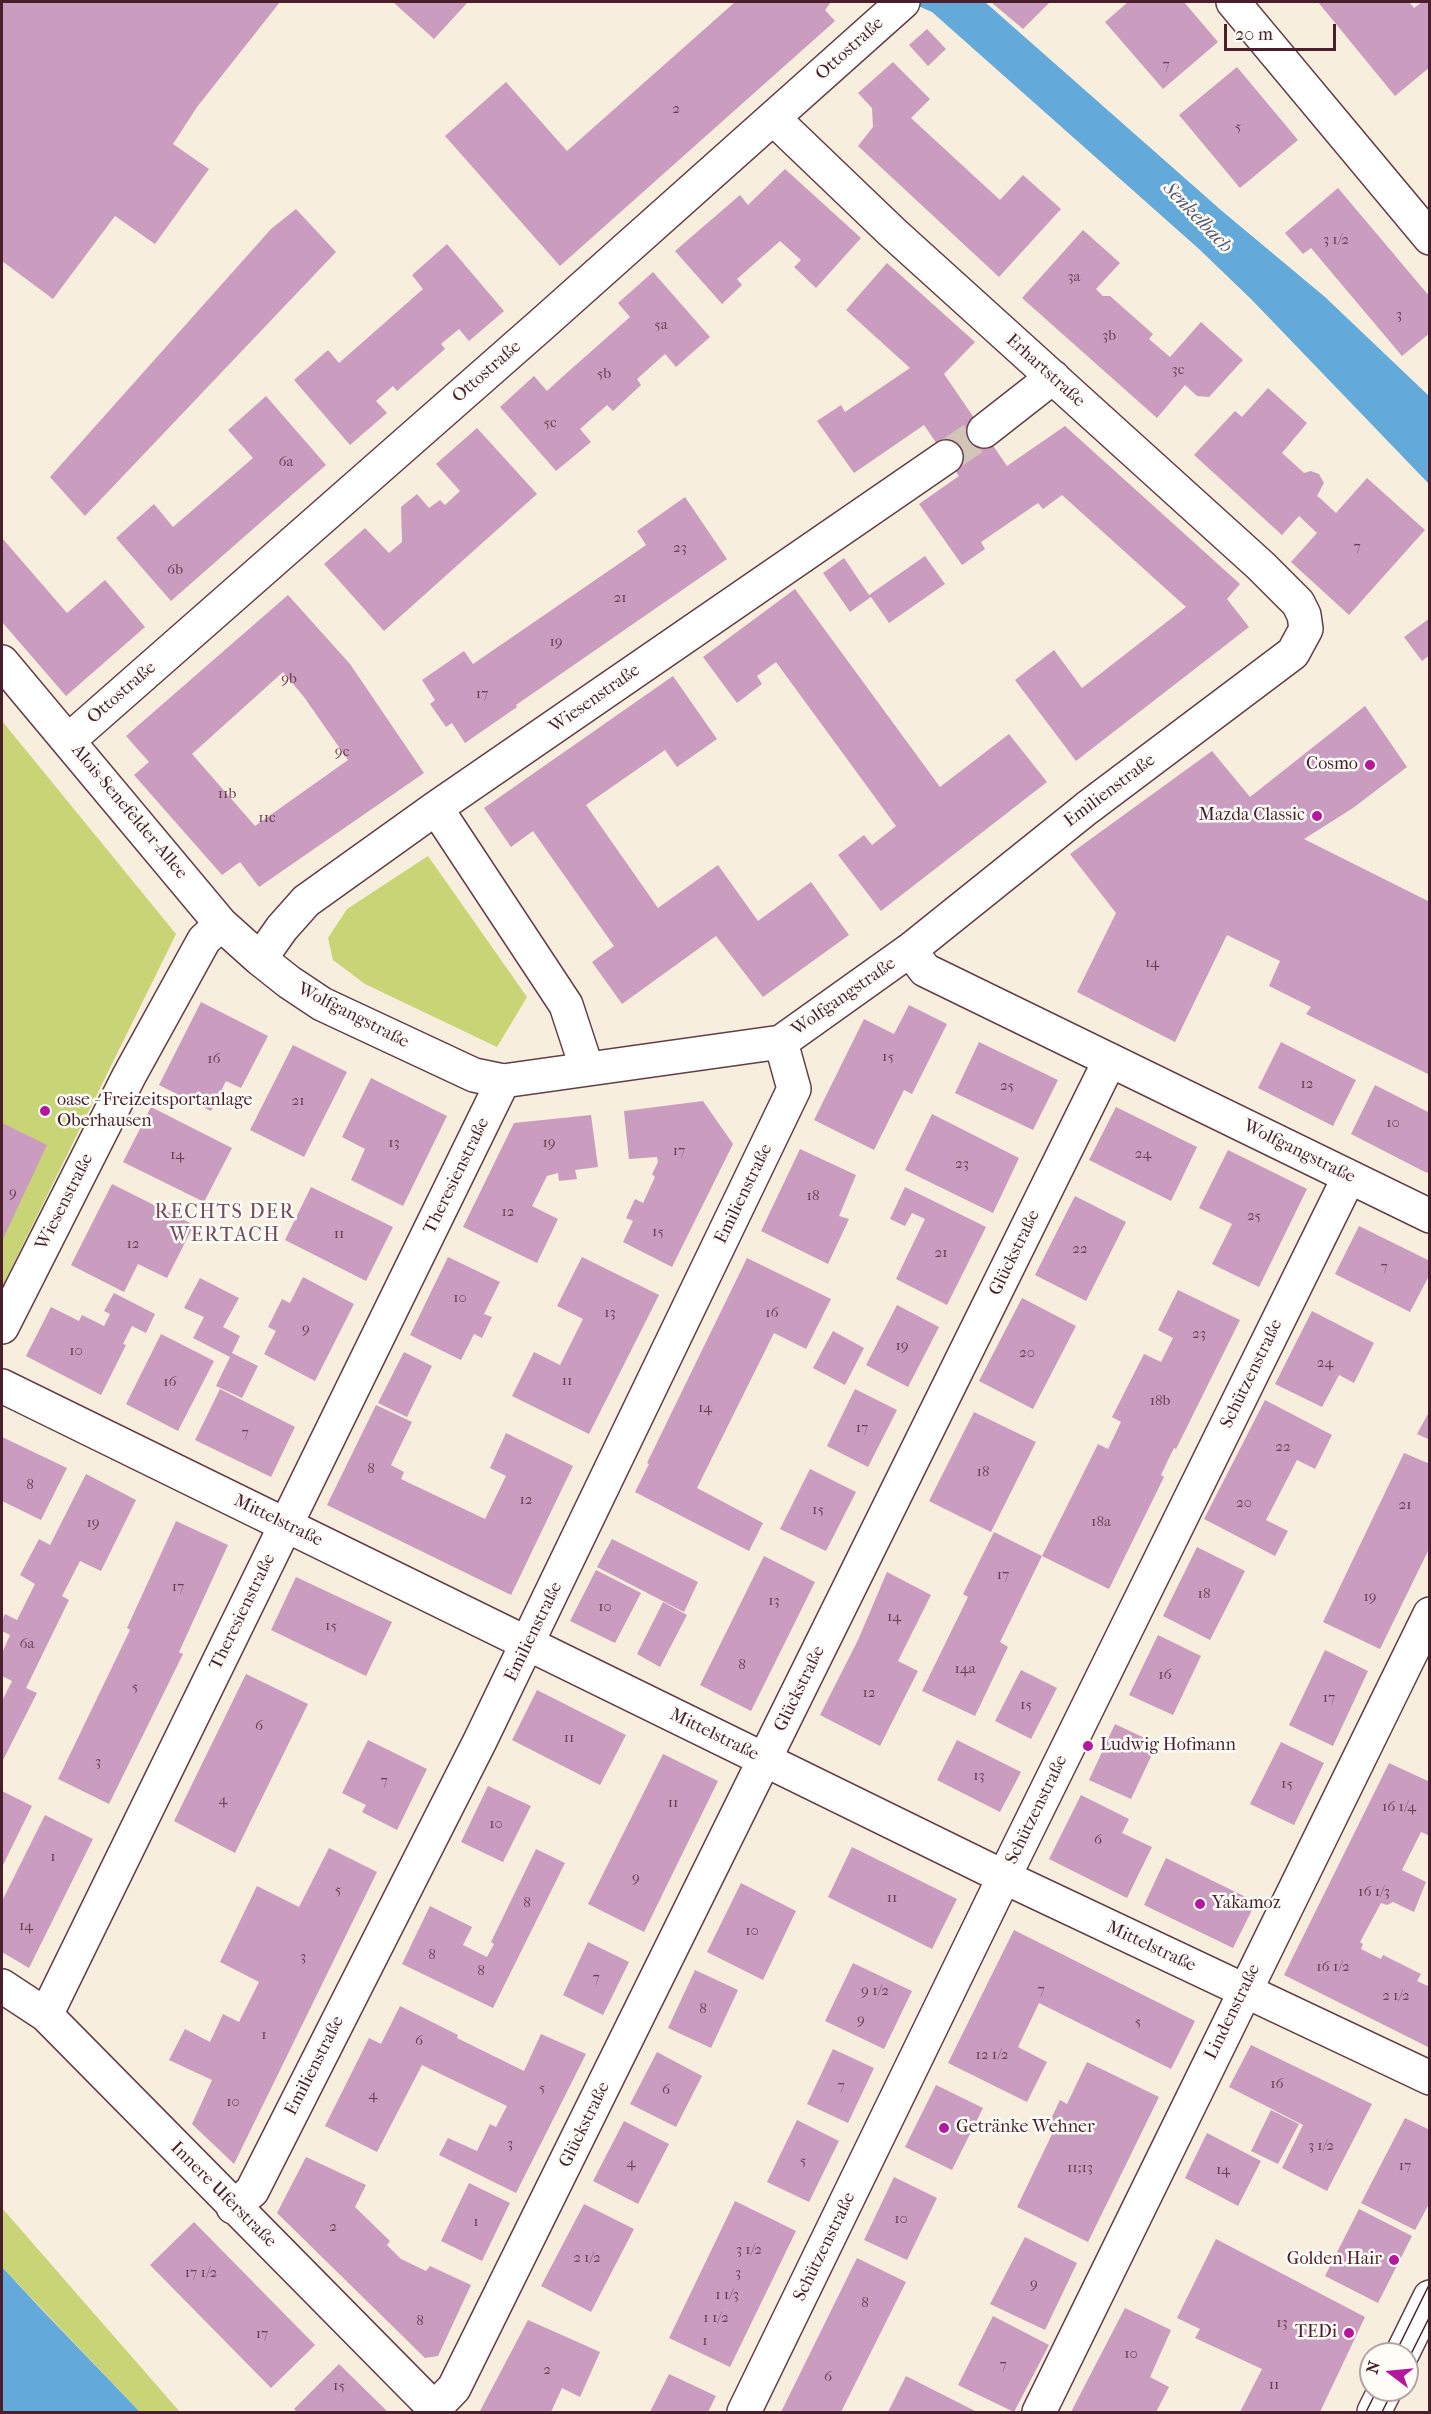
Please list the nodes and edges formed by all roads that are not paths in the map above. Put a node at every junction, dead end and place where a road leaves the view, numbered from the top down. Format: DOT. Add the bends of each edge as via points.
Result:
graph roads {
  1 [pos="1233,2"];
  2 [pos="895,9"];
  3 [pos="773,118"];
  4 [pos="1430,238"];
  5 [pos="1053,377"];
  6 [pos="984,431"];
  7 [pos="946,458"];
  8 [pos="1306,629"];
  9 [pos="2,662"];
  10 [pos="69,740"];
  11 [pos="436,808"];
  12 [pos="221,924"];
  13 [pos="910,950"];
  14 [pos="260,959"];
  15 [pos="781,1042"];
  16 [pos="1110,1060"];
  17 [pos="587,1069"];
  18 [pos="503,1081"];
  19 [pos="1349,1177"];
  20 [pos="1430,1216"];
  21 [pos="2,1327"];
  22 [pos="2,1386"];
  23 [pos="286,1524"];
  24 [pos="1430,1614"];
  25 [pos="528,1644"];
  26 [pos="766,1760"];
  27 [pos="1004,1877"];
  28 [pos="2,1986"];
  29 [pos="1244,1990"];
  30 [pos="46,2015"];
  31 [pos="1430,2078"];
  32 [pos="233,2207"];
  33 [pos="1430,2297"];
  34 [pos="1408,2342"];
  35 [pos="436,2411"];
  36 [pos="744,2412"];
  37 [pos="1039,2412"];
  1 -- 4 [label="street"];
  2 -- 3 [label="street, Ottostraße"];
  3 -- 5 [label="street, Erhartstraße"];
  3 -- 10 [label="street, Ottostraße"];
  5 -- 6 [label="street"];
  5 -- 8 [label="street, Erhartstraße" via="1261,566 1298,603"];
  7 -- 11 [label="street, Wiesenstraße"];
  8 -- 13 [label="street, Emilienstraße" via="1293,653 1087,808"];
  9 -- 10 [label="street, Alois-Senefelder-Allee"];
  10 -- 12 [label="street, Alois-Senefelder-Allee"];
  11 -- 14 [label="street, Wiesenstraße" via="306,901"];
  11 -- 17 [label="street" via="566,1005"];
  12 -- 14 [label="street, Alois-Senefelder-Allee"];
  12 -- 21 [label="street, Wiesenstraße" via="204,940 129,1076"];
  13 -- 15 [label="street, Wolfgangstraße"];
  13 -- 16 [label="street, Wolfgangstraße" via="925,970"];
  14 -- 18 [label="street, Wolfgangstraße" via="322,1004 474,1075"];
  15 -- 17 [label="street, Wolfgangstraße"];
  15 -- 25 [label="street, Emilienstraße" via="794,1089"];
  16 -- 19 [label="street, Wolfgangstraße"];
  16 -- 26 [label="street, Glückstraße"];
  17 -- 18 [label="street, Wolfgangstraße"];
  18 -- 23 [label="street, Theresienstraße"];
  19 -- 20 [label="street, Wolfgangstraße"];
  19 -- 27 [label="street, Schützenstraße"];
  22 -- 23 [label="street, Mittelstraße"];
  23 -- 25 [label="street, Mittelstraße"];
  23 -- 30 [label="street, Theresienstraße"];
  24 -- 29 [label="street, Lindenstraße"];
  25 -- 26 [label="street, Mittelstraße"];
  25 -- 32 [label="street, Emilienstraße" via="252,2191"];
  26 -- 27 [label="street, Mittelstraße"];
  26 -- 35 [label="street, Glückstraße" via="454,2388"];
  27 -- 29 [label="street, Mittelstraße"];
  27 -- 36 [label="street, Schützenstraße"];
  28 -- 30 [label="street, Innere Uferstraße"];
  29 -- 31 [label="street, Mittelstraße"];
  29 -- 37 [label="street, Lindenstraße"];
  30 -- 32 [label="street, Innere Uferstraße"];
  32 -- 35 [label="street, Innere Uferstraße"];
  33 -- 34 [label="street"];
}
